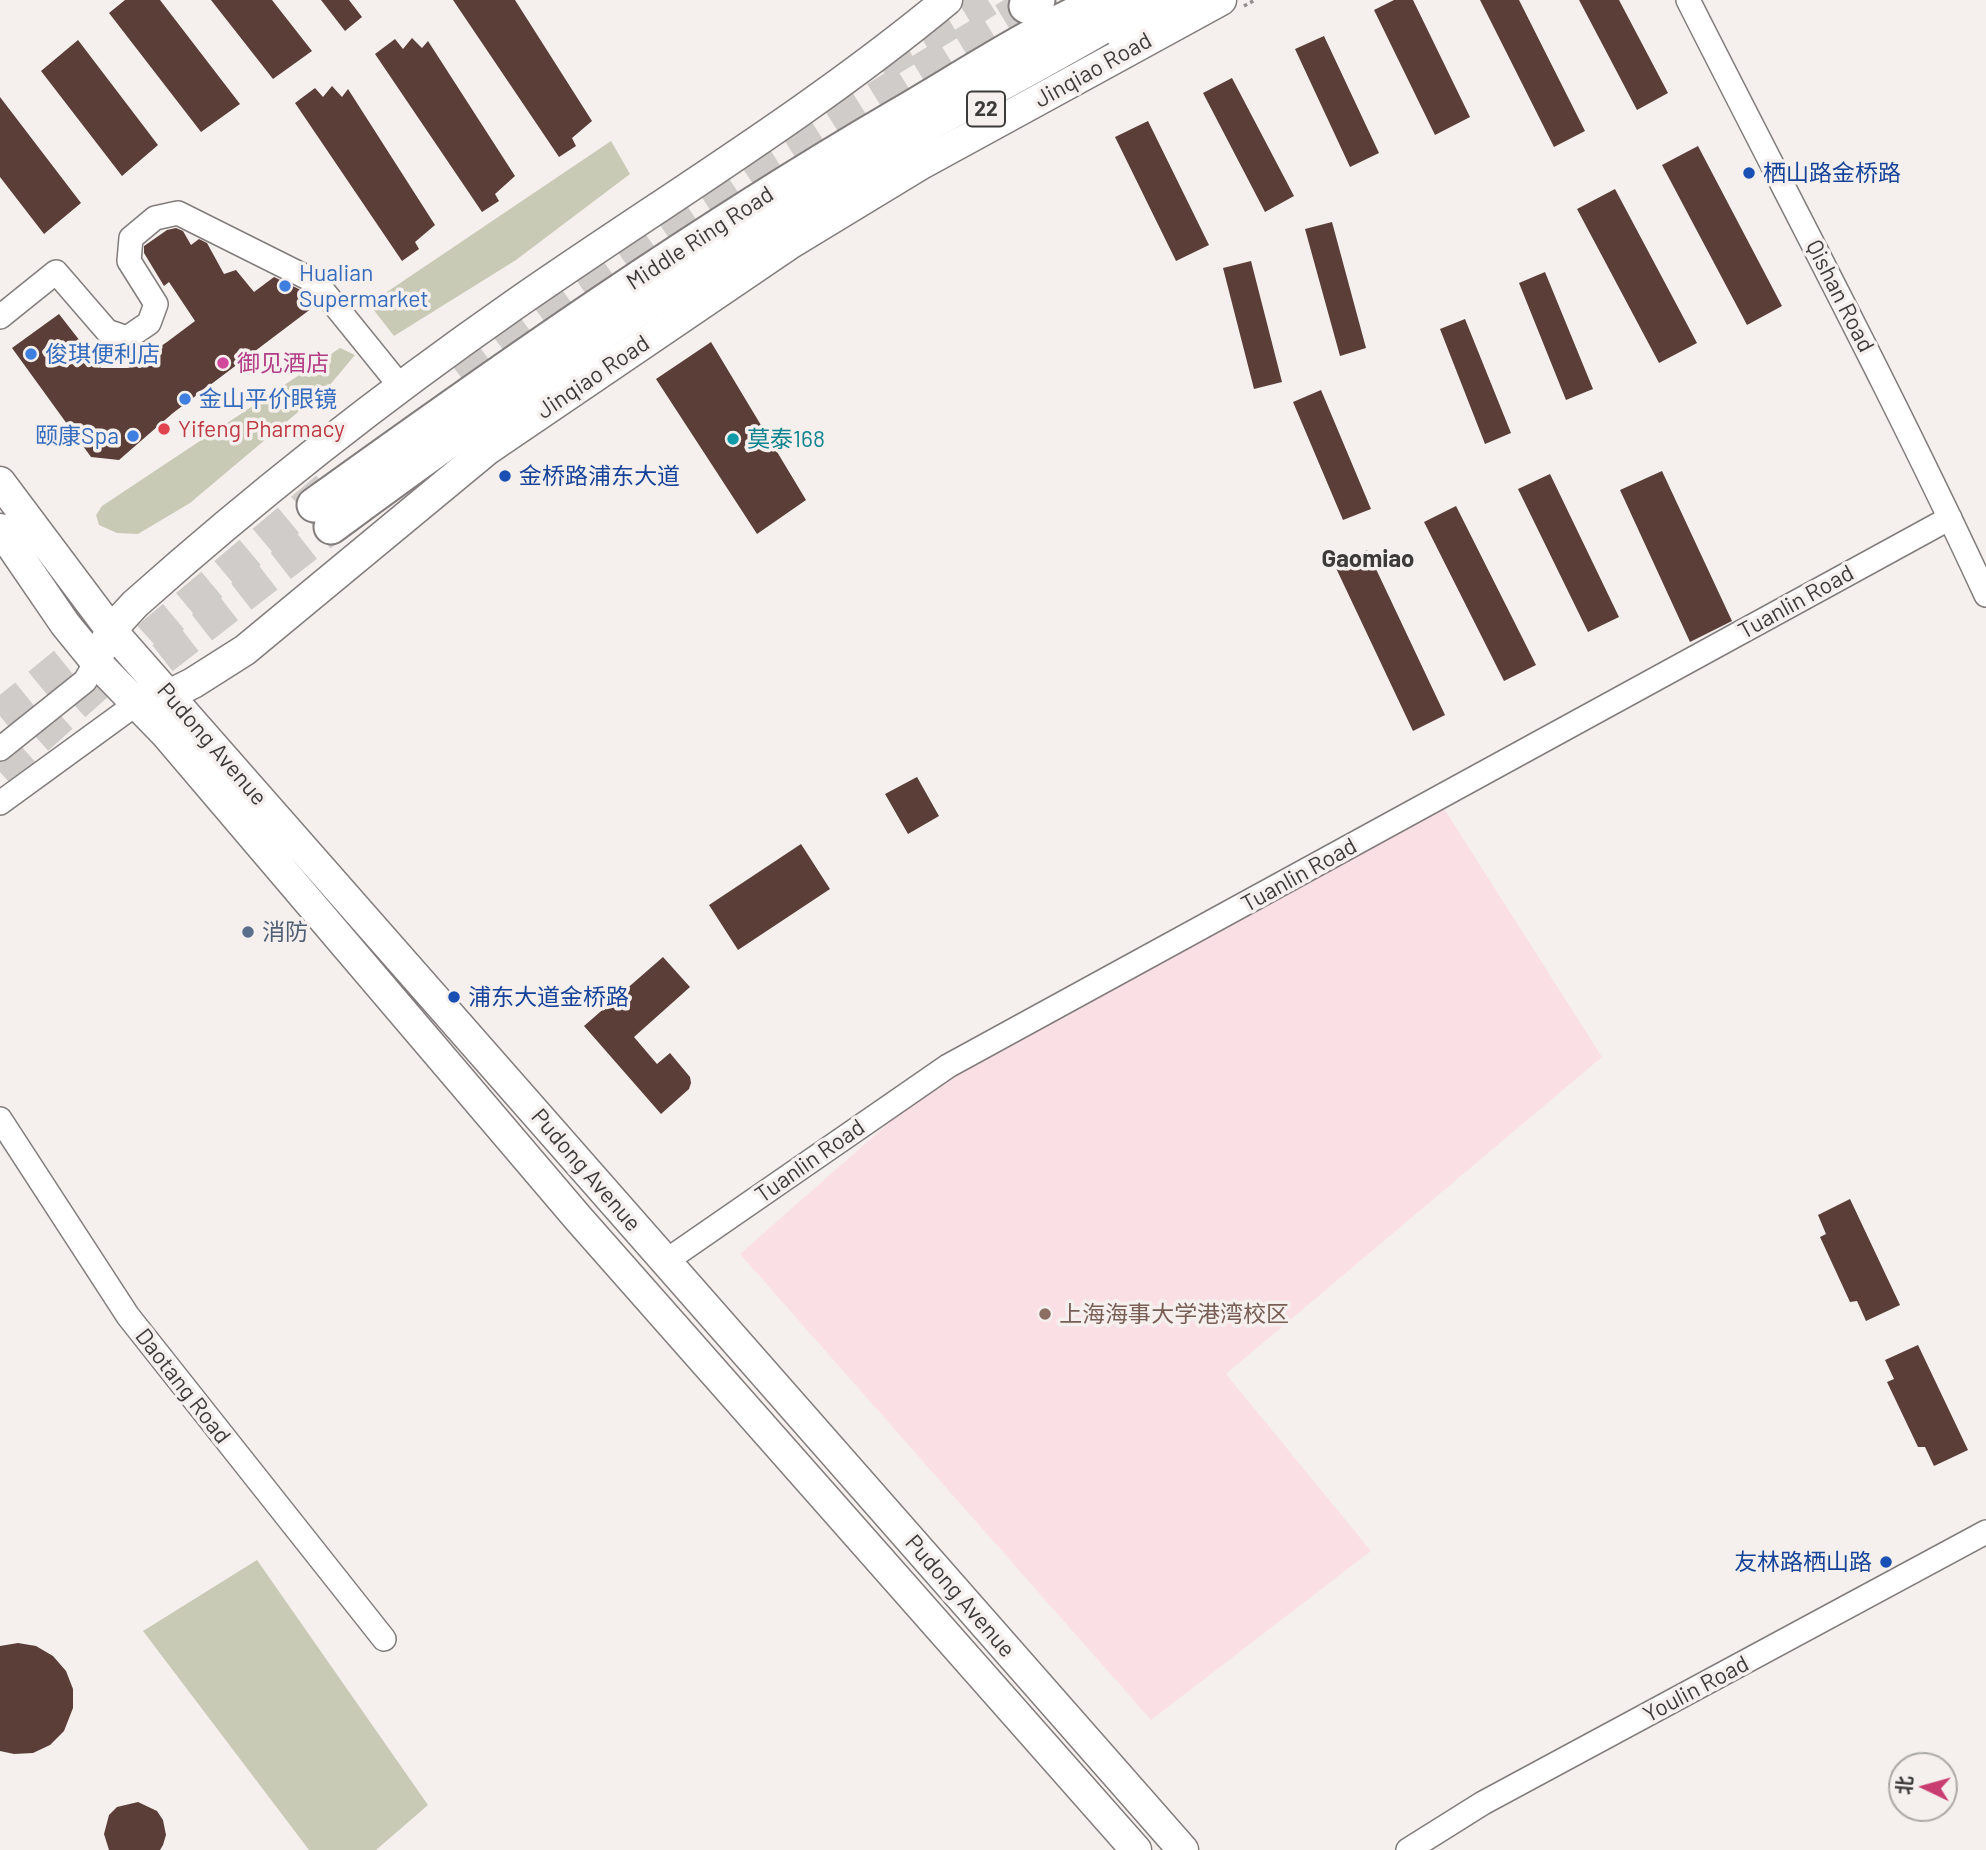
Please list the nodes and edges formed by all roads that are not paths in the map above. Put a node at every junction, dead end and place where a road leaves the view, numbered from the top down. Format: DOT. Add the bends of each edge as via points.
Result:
graph roads {
  1 [pos="947,0"];
  2 [pos="1105,0"];
  3 [pos="1148,0"];
  4 [pos="1195,0"];
  5 [pos="1688,0"];
  6 [pos="1226,6"];
  7 [pos="777,218"];
  8 [pos="0,317"];
  9 [pos="401,387"];
  10 [pos="0,482"];
  11 [pos="1950,518"];
  12 [pos="0,529"];
  13 [pos="1986,595"];
  14 [pos="111,631"];
  15 [pos="96,662"];
  16 [pos="169,695"];
  17 [pos="136,704"];
  18 [pos="0,749"];
  19 [pos="0,803"];
  20 [pos="0,1119"];
  21 [pos="666,1261"];
  22 [pos="1986,1532"];
  23 [pos="384,1639"];
  24 [pos="1136,1850"];
  25 [pos="1183,1850"];
  26 [pos="1408,1850"];
  1 -- 9 [label="main road" via="838,85"];
  2 -- 7 [label="highway, Middle Ring Road" via="985,64 764,196 565,327 323,516"];
  3 -- 7 [label="highway" via="883,151"];
  4 -- 7 [label="highway, 22"];
  5 -- 11 [label="street, Qishan Road" via="1837,286"];
  6 -- 16 [label="main road, Jinqiao Road" via="923,163 789,245 488,449 245,650"];
  8 -- 9 [label="street" via="56,272 107,331 127,338 149,323 156,304 129,261 131,238 155,218 178,213 316,282"];
  9 -- 14 [label="main road" via="177,566"];
  10 -- 14 [label="main road, Pudong Avenue"];
  11 -- 13 [label="street, Qishan Road"];
  11 -- 21 [label="street, Tuanlin Road" via="948,1066"];
  12 -- 15 [label="main road, Pudong Avenue"];
  14 -- 15 [label="main road"];
  14 -- 16 [label="main road, Pudong Avenue"];
  15 -- 17 [label="main road, Pudong Avenue"];
  15 -- 18 [label="street" via="85,681"];
  16 -- 17 [label="main road, Jinqiao Road"];
  16 -- 21 [label="main road, Pudong Avenue"];
  17 -- 19 [label="street, Jinqiao Road"];
  17 -- 24 [label="main road, Pudong Avenue" via="578,1219"];
  20 -- 23 [label="street, Daotang Road" via="128,1317"];
  21 -- 25 [label="main road, Pudong Avenue"];
  22 -- 26 [label="street, Youlin Road" via="1495,1797"];
}
